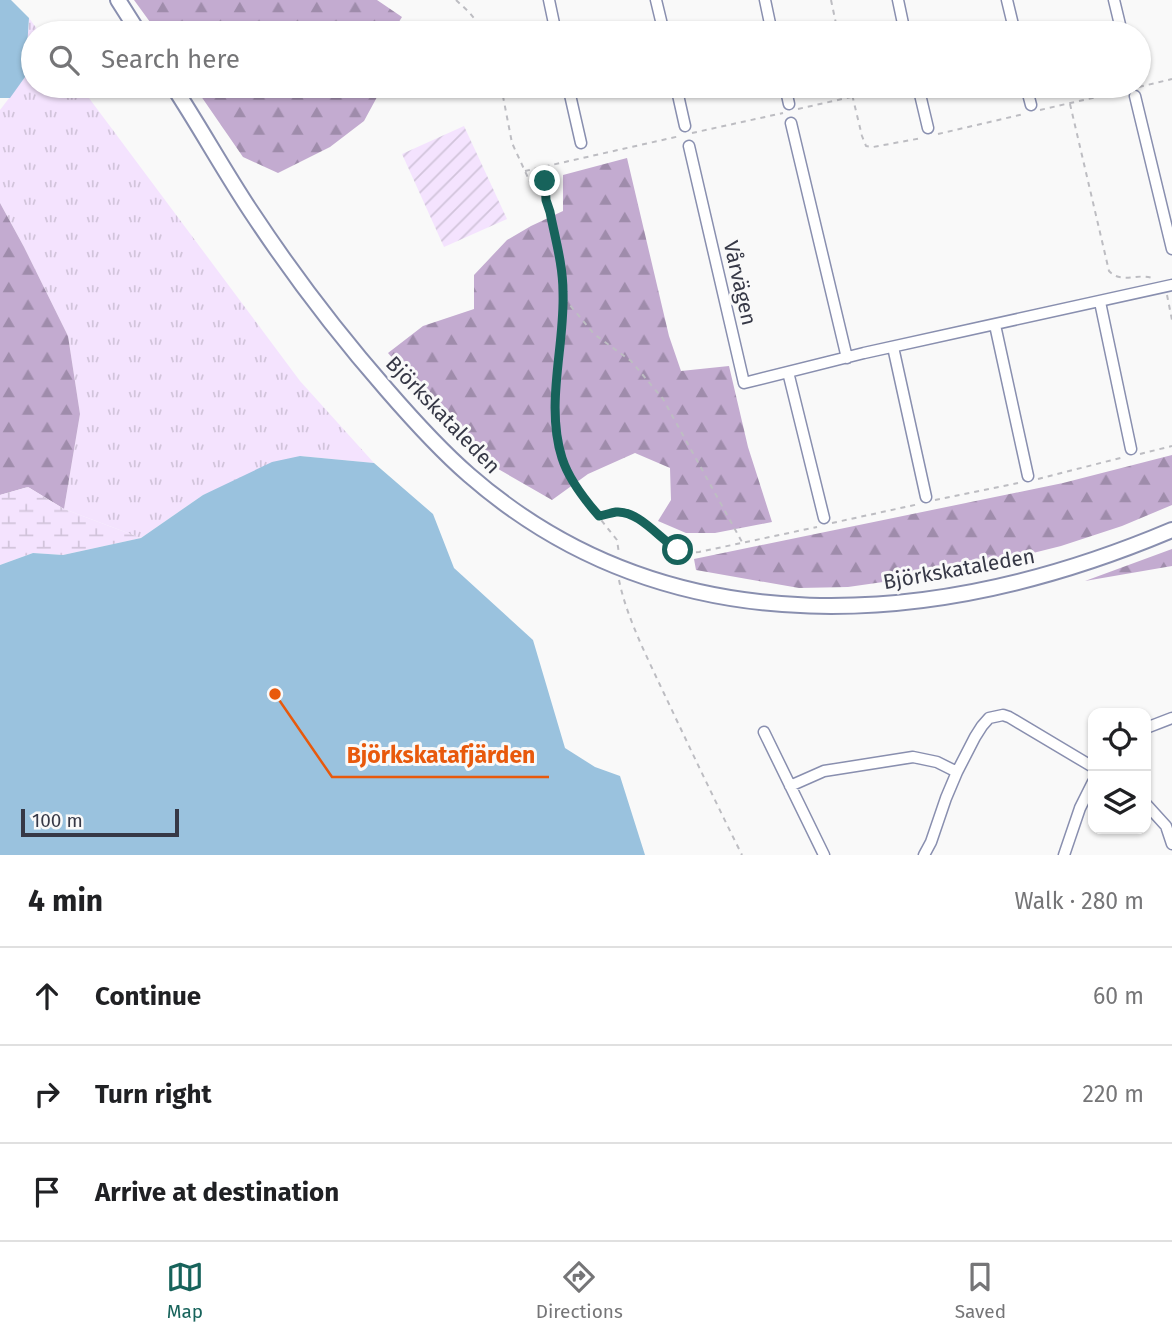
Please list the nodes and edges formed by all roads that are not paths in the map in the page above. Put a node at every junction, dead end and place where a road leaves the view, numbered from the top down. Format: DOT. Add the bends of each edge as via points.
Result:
graph roads {
  1 [pos="118,0"];
  2 [pos="549,0"];
  3 [pos="656,0"];
  4 [pos="765,0"];
  5 [pos="898,0"];
  6 [pos="1007,0"];
  7 [pos="1114,0"];
  8 [pos="131,21"];
  9 [pos="553,21"];
  10 [pos="661,21"];
  11 [pos="769,21"];
  12 [pos="902,21"];
  13 [pos="1012,21"];
  14 [pos="1119,21"];
  15 [pos="180,98"];
  16 [pos="571,98"];
  17 [pos="679,98"];
  18 [pos="788,98"];
  19 [pos="921,98"];
  20 [pos="1029,98"];
  21 [pos="1135,98"];
  22 [pos="789,104"];
  23 [pos="1031,105"];
  24 [pos="791,123"];
  25 [pos="685,126"];
  26 [pos="928,128"];
  27 [pos="581,143"];
  28 [pos="689,146"];
  29 [pos="1172,249"];
  30 [pos="1167,286"];
  31 [pos="1100,302"];
  32 [pos="995,325"];
  33 [pos="893,347"];
  34 [pos="847,358"];
  35 [pos="788,372"];
  36 [pos="1132,449"];
  37 [pos="1028,476"];
  38 [pos="926,497"];
  39 [pos="824,518"];
  40 [pos="1172,530"];
  41 [pos="1172,718"];
  42 [pos="1151,726"];
  43 [pos="764,732"];
  44 [pos="1088,764"];
  45 [pos="957,772"];
  46 [pos="790,786"];
  47 [pos="1088,792"];
  48 [pos="1151,810"];
  49 [pos="1172,844"];
  50 [pos="824,855"];
  51 [pos="924,855"];
  52 [pos="1064,855"];
  1 -- 8 [label="main road"];
  2 -- 9 [label="street"];
  3 -- 10 [label="street"];
  4 -- 11 [label="street"];
  5 -- 12 [label="street"];
  6 -- 13 [label="street"];
  7 -- 14 [label="street"];
  15 -- 40 [label="main road, Björkskataleden" via="311,298 402,408 491,494 589,554 637,574 716,595 779,605 857,606 932,599 1022,582"];
  16 -- 27 [label="street"];
  17 -- 25 [label="street"];
  18 -- 22 [label="street"];
  19 -- 26 [label="street"];
  20 -- 23 [label="street"];
  21 -- 29 [label="street"];
  24 -- 34 [label="street"];
  28 -- 35 [label="street, Vårvägen" via="744,383"];
  30 -- 31 [label="street, Vårvägen"];
  31 -- 32 [label="street, Vårvägen"];
  31 -- 36 [label="street"];
  32 -- 33 [label="street, Vårvägen"];
  32 -- 37 [label="street"];
  33 -- 34 [label="street, Vårvägen"];
  33 -- 38 [label="street"];
  34 -- 35 [label="street, Vårvägen"];
  35 -- 39 [label="street"];
  41 -- 42 [label="street"];
  43 -- 46 [label="street"];
  44 -- 45 [label="street" via="1009,717 996,716 987,720 975,737"];
  45 -- 46 [label="street" via="913,757 824,771"];
  45 -- 51 [label="street"];
  46 -- 50 [label="street"];
  47 -- 52 [label="street"];
  48 -- 49 [label="street" via="1166,827"];
}
